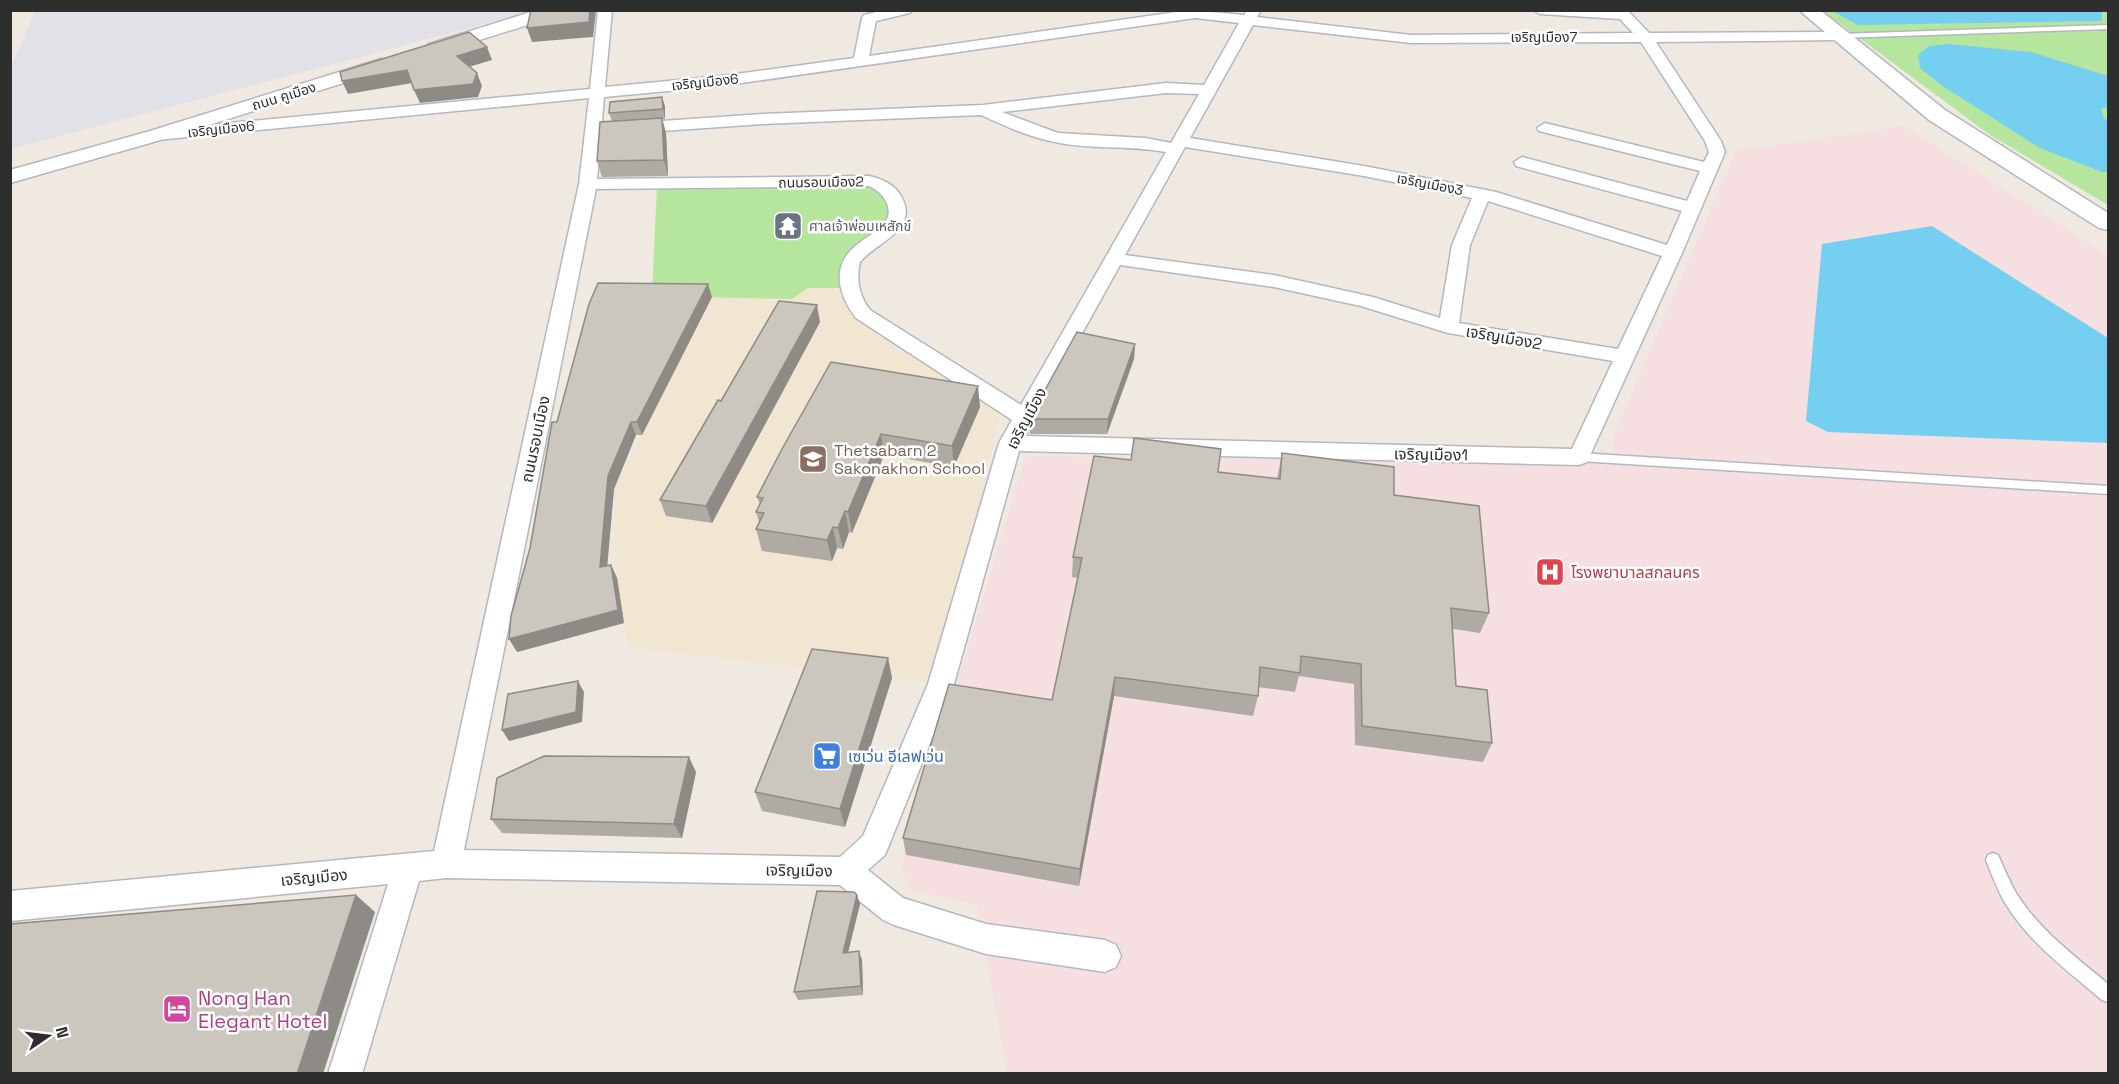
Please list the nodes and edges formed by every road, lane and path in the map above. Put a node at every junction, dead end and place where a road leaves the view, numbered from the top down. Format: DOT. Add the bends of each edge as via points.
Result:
graph roads {
  1 [pos="557,10"];
  2 [pos="605,10"];
  3 [pos="905,10"];
  4 [pos="1540,10"];
  5 [pos="1808,10"];
  6 [pos="1621,13"];
  7 [pos="1252,15"];
  8 [pos="2109,27"];
  9 [pos="1839,36"];
  10 [pos="1646,38"];
  11 [pos="420,53"];
  12 [pos="397,60"];
  13 [pos="861,61"];
  14 [pos="1210,90"];
  15 [pos="597,93"];
  16 [pos="983,110"];
  17 [pos="1545,128"];
  18 [pos="606,130"];
  19 [pos="157,135"];
  20 [pos="1179,145"];
  21 [pos="1522,162"];
  22 [pos="1710,168"];
  23 [pos="10,177"];
  24 [pos="588,184"];
  25 [pos="1482,195"];
  26 [pos="1692,208"];
  27 [pos="2109,223"];
  28 [pos="1673,253"];
  29 [pos="1115,258"];
  30 [pos="1448,327"];
  31 [pos="1625,357"];
  32 [pos="1024,417"];
  33 [pos="1010,443"];
  34 [pos="1579,457"];
  35 [pos="2109,490"];
  36 [pos="1993,860"];
  37 [pos="446,864"];
  38 [pos="408,868"];
  39 [pos="846,871"];
  40 [pos="10,906"];
  41 [pos="1105,956"];
  42 [pos="2109,994"];
  43 [pos="345,1074"];
  1 -- 11 [label="street"];
  2 -- 15 [label="street, ถนนรอบเมือง"];
  3 -- 13 [label="street" via="869,18"];
  4 -- 6 [label="street"];
  5 -- 9 [label="main road"];
  6 -- 10 [label="street"];
  7 -- 10 [label="street, เจริญเมือง7" via="1411,39"];
  7 -- 13 [label="street, เจริญเมือง6" via="1196,14"];
  7 -- 14 [label="street, เจริญเมือง"];
  8 -- 9 [label="lane"];
  9 -- 10 [label="street, เจริญเมือง7"];
  9 -- 27 [label="main road" via="1946,121"];
  10 -- 22 [label="street" via="1713,141 1717,152"];
  12 -- 19 [label="street, ถนน คูเมือง"];
  13 -- 15 [label="street, เจริญเมือง6" via="721,81"];
  14 -- 16 [label="street" via="1166,88"];
  14 -- 20 [label="street, เจริญเมือง"];
  15 -- 18 [label="street, ถนนรอบเมือง"];
  15 -- 19 [label="street, เจริญเมือง6"];
  16 -- 18 [label="street"];
  16 -- 20 [label="street, เจริญเมือง3" via="1057,138"];
  17 -- 22 [label="street"];
  18 -- 24 [label="street, ถนนรอบเมือง"];
  19 -- 23 [label="street, ถนน คูเมือง"];
  20 -- 25 [label="street, เจริญเมือง3" via="1364,171"];
  20 -- 29 [label="street, เจริญเมือง"];
  21 -- 26 [label="street"];
  22 -- 26 [label="street"];
  24 -- 32 [label="street, ถนนรอบเมือง2" via="878,183 894,198 897,212 882,238 857,253 851,262 849,284 856,306 862,314"];
  24 -- 37 [label="street, ถนนรอบเมือง"];
  25 -- 28 [label="street, เจริญเมือง3"];
  25 -- 30 [label="street, เจริญเมือง2" via="1461,245"];
  26 -- 28 [label="street"];
  28 -- 31 [label="street"];
  29 -- 30 [label="street" via="1285,284 1366,301"];
  29 -- 32 [label="street, เจริญเมือง"];
  30 -- 31 [label="street, เจริญเมือง2"];
  31 -- 34 [label="street"];
  32 -- 33 [label="street, เจริญเมือง"];
  33 -- 34 [label="street, เจริญเมือง1"];
  33 -- 39 [label="street, เจริญเมือง" via="941,684 874,845"];
  34 -- 35 [label="lane"];
  36 -- 42 [label="lane" via="2010,897 2028,923"];
  37 -- 38 [label="street, เจริญเมือง"];
  37 -- 39 [label="street, เจริญเมือง"];
  38 -- 40 [label="street, เจริญเมือง"];
  38 -- 43 [label="street"];
  39 -- 41 [label="street" via="894,910 986,939"];
}
